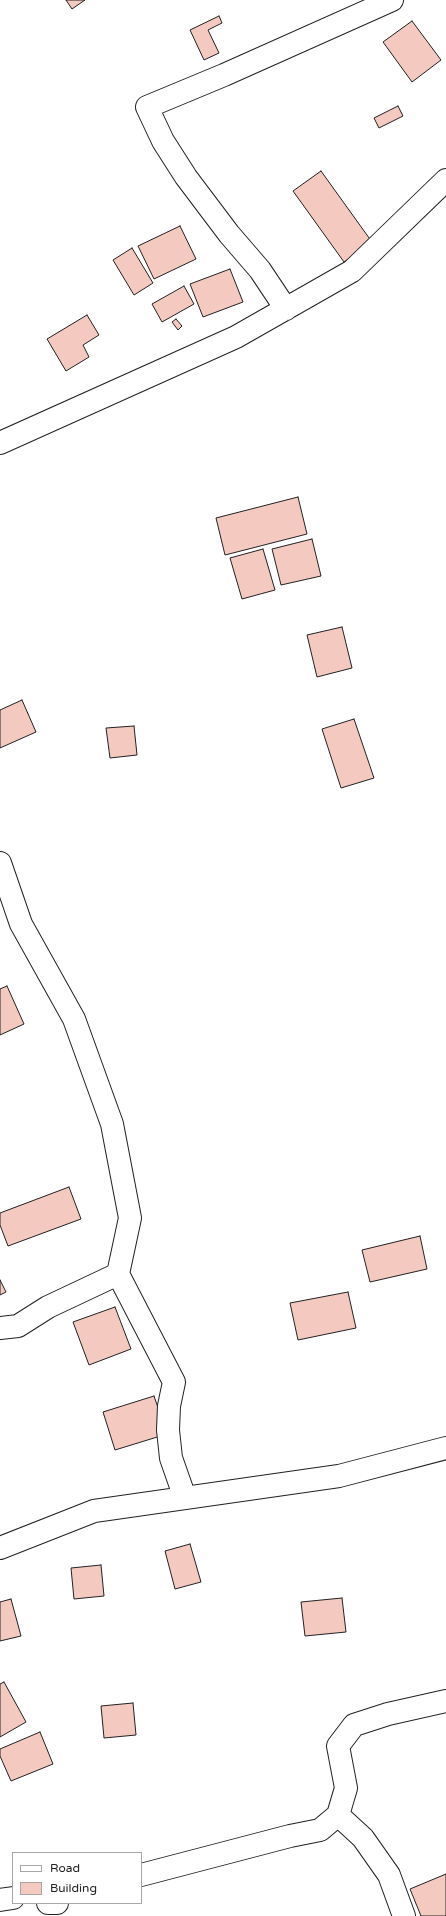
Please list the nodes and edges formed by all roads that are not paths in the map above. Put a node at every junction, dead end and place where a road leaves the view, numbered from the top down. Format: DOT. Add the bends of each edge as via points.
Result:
graph roads {
  1 [pos="392,0"];
  2 [pos="446,180"];
  3 [pos="286,309"];
  4 [pos="0,444"];
  5 [pos="0,863"];
  6 [pos="118,1274"];
  7 [pos="0,1328"];
  8 [pos="446,1448"];
  9 [pos="185,1498"];
  10 [pos="0,1548"];
  11 [pos="446,1701"];
  12 [pos="338,1815"];
  13 [pos="142,1875"];
  14 [pos="12,1898"];
  15 [pos="0,1900"];
  16 [pos="404,1916"];
  1 -- 3 [label="street" via="146,107 162,141 186,177 260,270"];
  2 -- 3 [label="street" via="352,271"];
  3 -- 4 [label="street" via="236,337"];
  5 -- 6 [label="street" via="22,924 74,1019 112,1124 130,1218"];
  6 -- 7 [label="street" via="48,1307 18,1326"];
  6 -- 9 [label="street" via="174,1382 168,1430 171,1458"];
  8 -- 9 [label="street" via="339,1476"];
  9 -- 10 [label="street" via="94,1510"];
  11 -- 12 [label="street" via="388,1714 354,1725 338,1746 346,1788"];
  12 -- 13 [label="street" via="320,1830"];
  12 -- 16 [label="street" via="364,1838 389,1875"];
  14 -- 15 [label="street"];
}
